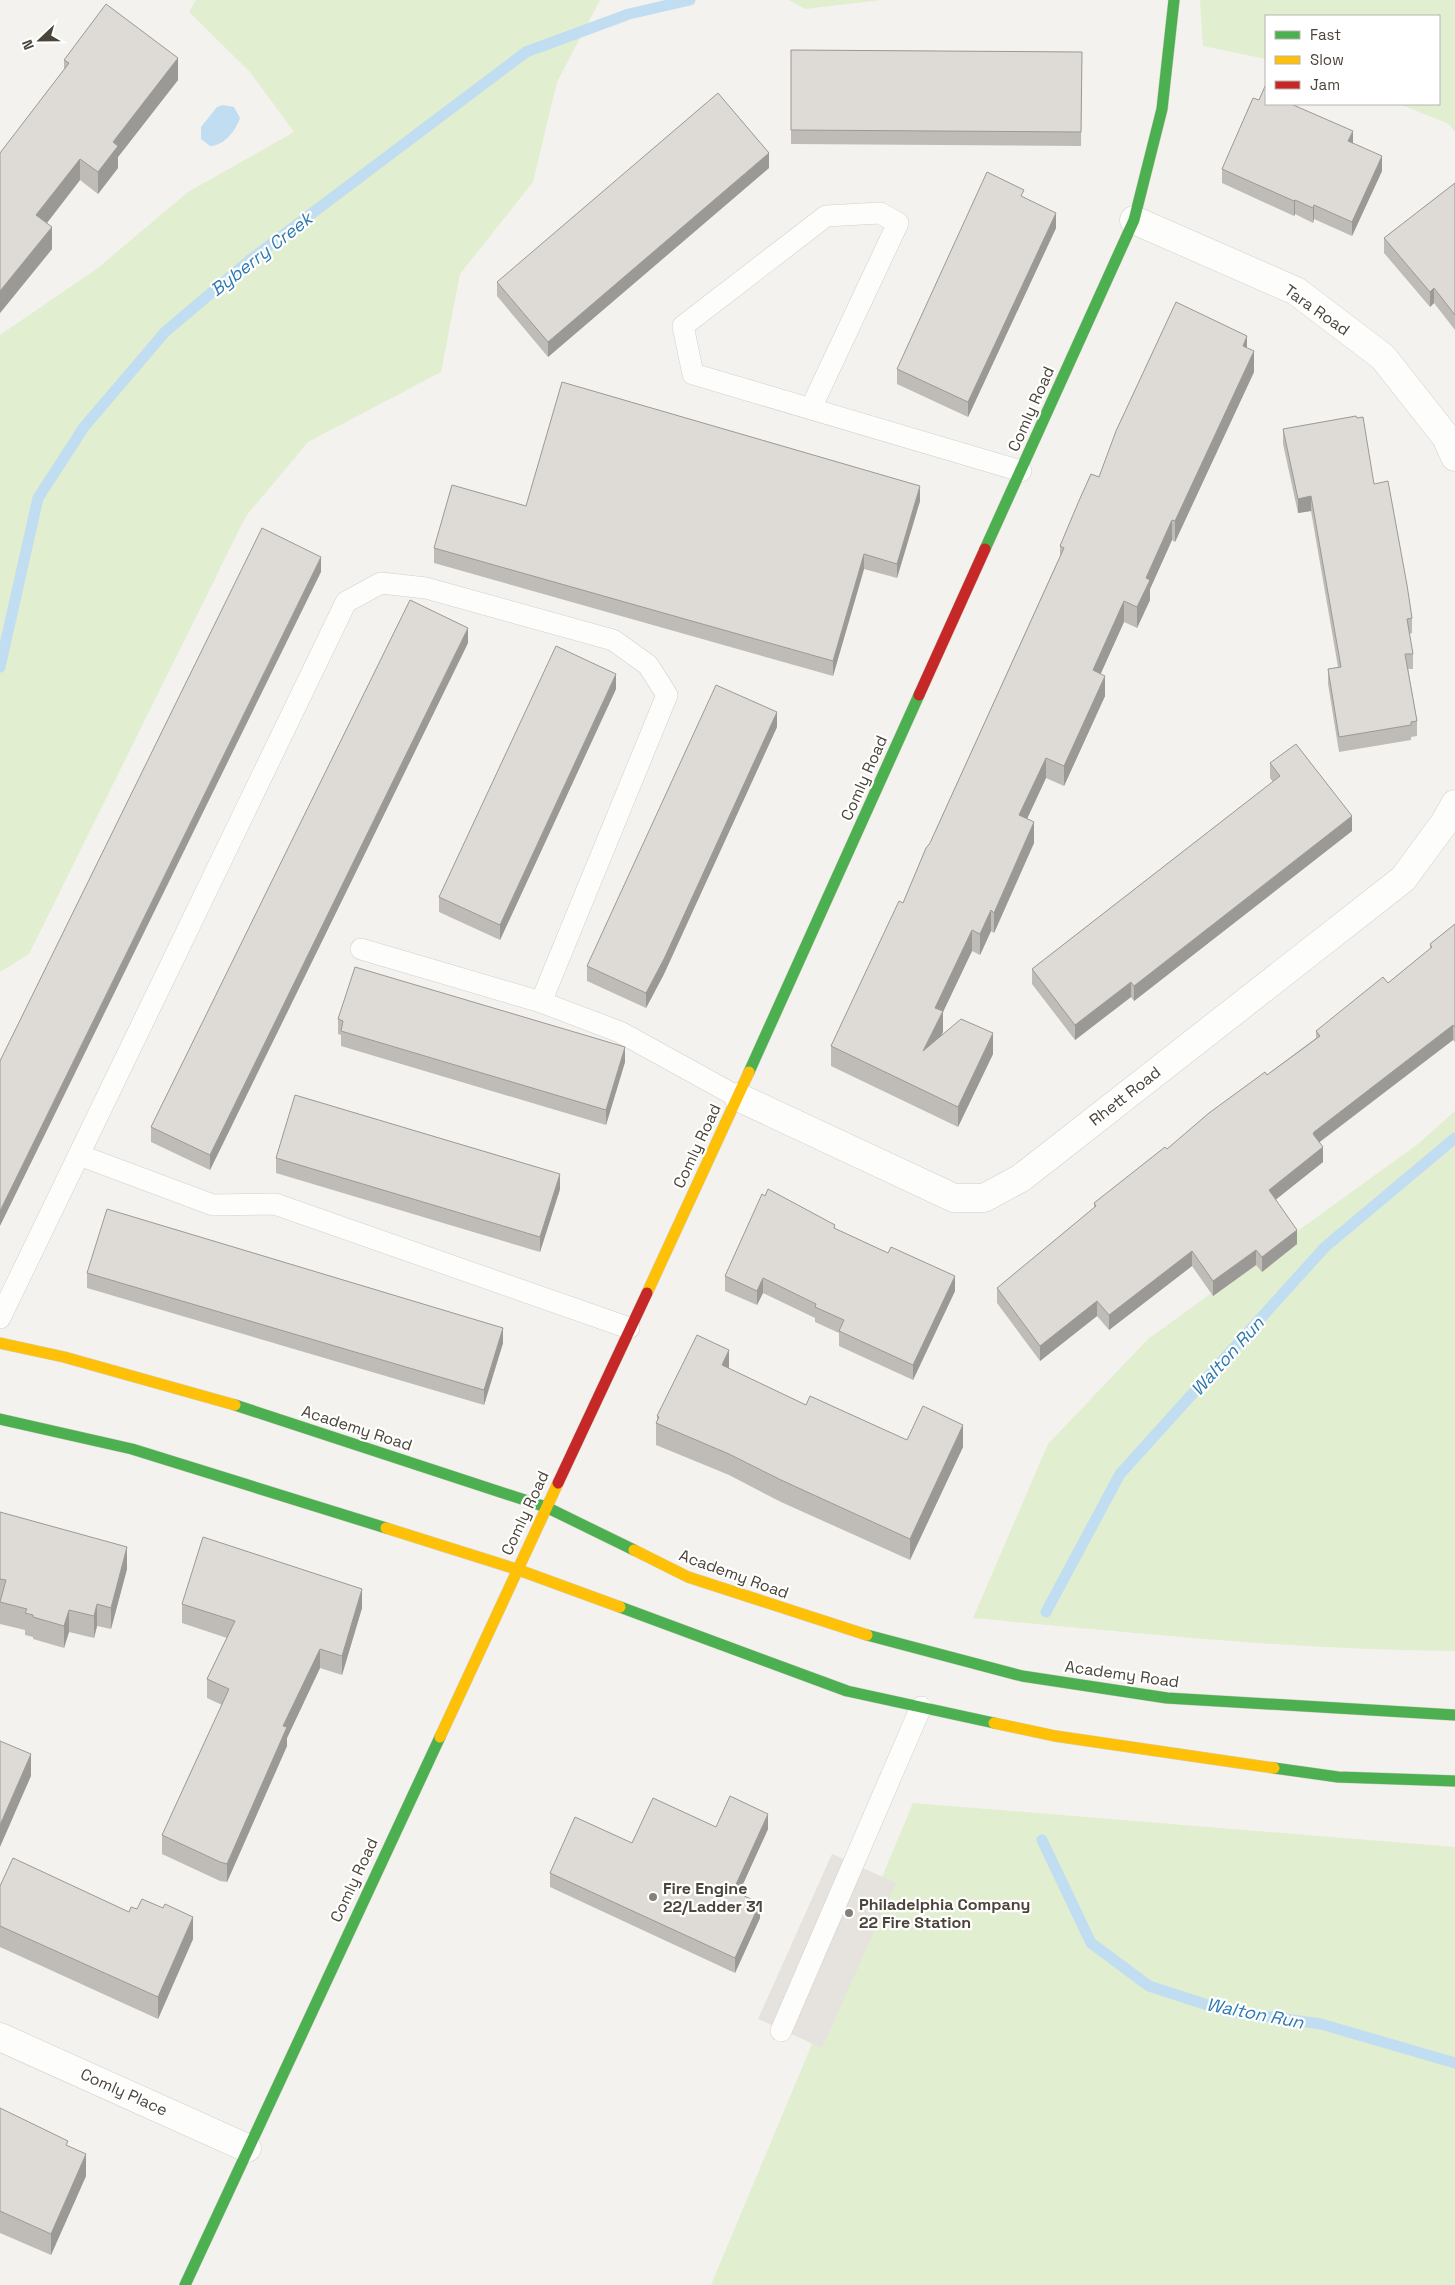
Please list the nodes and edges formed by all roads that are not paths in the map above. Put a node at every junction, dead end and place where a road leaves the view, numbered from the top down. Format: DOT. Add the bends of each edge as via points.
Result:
graph roads {
  1 [pos="1174,0"];
  2 [pos="1134,220"];
  3 [pos="811,408"];
  4 [pos="1455,457"];
  5 [pos="1021,471"];
  6 [pos="1455,804"];
  7 [pos="361,949"];
  8 [pos="541,1002"];
  9 [pos="738,1097"];
  10 [pos="79,1155"];
  11 [pos="0,1318"];
  12 [pos="629,1328"];
  13 [pos="0,1342"];
  14 [pos="0,1419"];
  15 [pos="546,1506"];
  16 [pos="516,1569"];
  17 [pos="921,1707"];
  18 [pos="1455,1715"];
  19 [pos="1455,1781"];
  20 [pos="781,2031"];
  21 [pos="0,2037"];
  22 [pos="247,2148"];
  23 [pos="185,2285"];
  1 -- 2 [label="main road, Comly Road" via="1162,109"];
  2 -- 4 [label="street, Tara Road" via="1296,291 1383,357 1446,438"];
  2 -- 5 [label="main road, Comly Road"];
  3 -- 3 [label="lane" via="694,374 683,326 826,216 880,213 898,224"];
  3 -- 5 [label="lane"];
  5 -- 9 [label="main road, Comly Road"];
  6 -- 9 [label="street, Rhett Road" via="1403,879 1021,1178 984,1198 954,1198"];
  7 -- 8 [label="lane"];
  8 -- 9 [label="lane" via="620,1032"];
  8 -- 10 [label="lane" via="667,695 648,665 613,640 426,588 381,583 346,602"];
  9 -- 12 [label="main road, Comly Road"];
  10 -- 11 [label="lane"];
  10 -- 12 [label="lane" via="213,1205 275,1204"];
  12 -- 15 [label="main road, Comly Road"];
  13 -- 15 [label="main road, Academy Road" via="255,1411"];
  14 -- 16 [label="main road" via="132,1450"];
  15 -- 16 [label="main road, Comly Road"];
  15 -- 18 [label="main road, Academy Road" via="688,1577 851,1631 1022,1676 1167,1698"];
  16 -- 17 [label="main road" via="846,1691"];
  16 -- 22 [label="main road, Comly Road"];
  17 -- 19 [label="main road" via="1055,1736 1338,1777"];
  17 -- 20 [label="lane"];
  21 -- 22 [label="street, Comly Place"];
  22 -- 23 [label="main road, Comly Road"];
}
